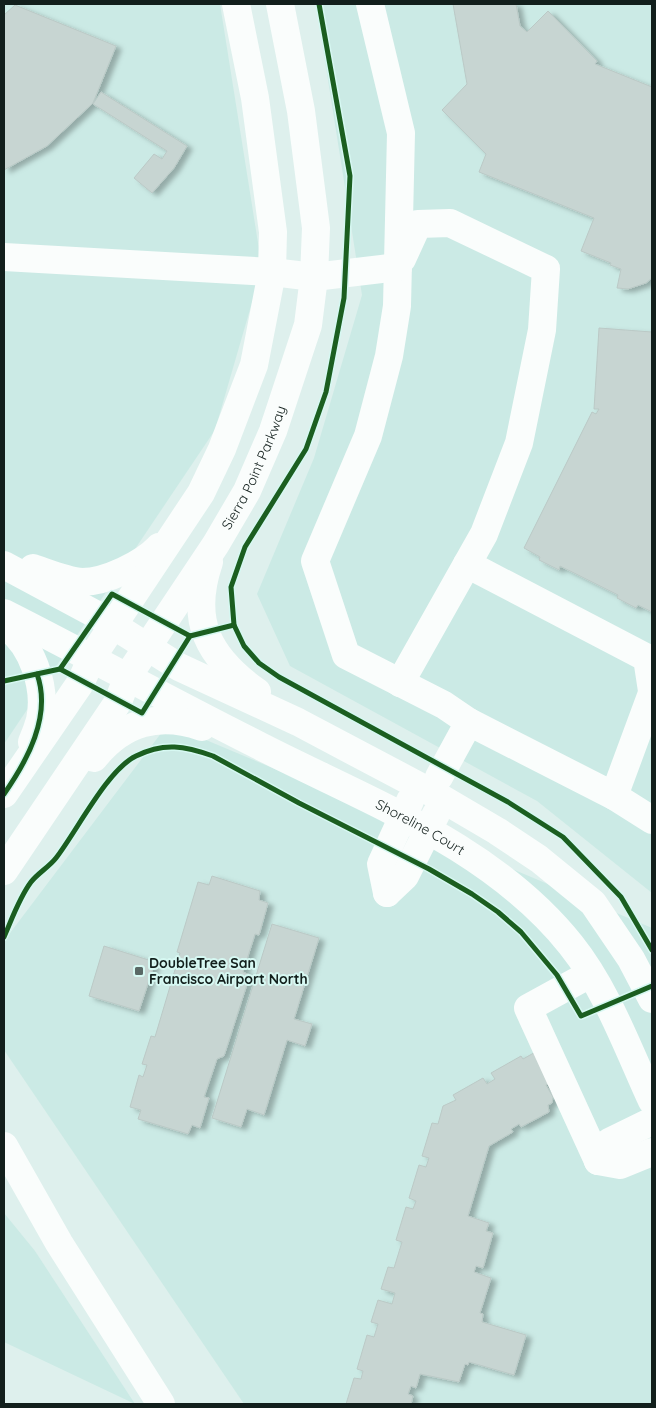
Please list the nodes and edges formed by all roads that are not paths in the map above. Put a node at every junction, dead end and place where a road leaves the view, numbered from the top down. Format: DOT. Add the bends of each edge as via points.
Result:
graph roads {
  1 [pos="236,4"];
  2 [pos="280,4"];
  3 [pos="370,4"];
  4 [pos="4,257"];
  5 [pos="398,267"];
  6 [pos="272,272"];
  7 [pos="314,277"];
  8 [pos="202,493"];
  9 [pos="216,544"];
  10 [pos="4,558"];
  11 [pos="467,564"];
  12 [pos="4,565"];
  13 [pos="4,613"];
  14 [pos="4,625"];
  15 [pos="114,626"];
  16 [pos="147,648"];
  17 [pos="92,657"];
  18 [pos="128,676"];
  19 [pos="400,683"];
  20 [pos="652,692"];
  21 [pos="298,722"];
  22 [pos="470,722"];
  23 [pos="259,746"];
  24 [pos="24,764"];
  25 [pos="433,787"];
  26 [pos="4,794"];
  27 [pos="614,796"];
  28 [pos="402,817"];
  29 [pos="652,820"];
  30 [pos="428,831"];
  31 [pos="11,860"];
  32 [pos="590,974"];
  33 [pos="652,999"];
  34 [pos="652,1101"];
  35 [pos="652,1121"];
  36 [pos="4,1146"];
  37 [pos="652,1152"];
  38 [pos="598,1161"];
  39 [pos="161,1404"];
  1 -- 6 [label="main road" via="256,108 273,232"];
  2 -- 7 [label="main road, Sierra Point Parkway" via="312,186 316,228"];
  3 -- 5 [label="main road" via="401,134"];
  4 -- 6 [label="main road"];
  5 -- 7 [label="main road"];
  5 -- 11 [label="main road" via="418,224 450,223 546,269 542,330 519,443 484,534"];
  5 -- 19 [label="main road" via="397,306 389,356 368,436 315,561 346,655"];
  6 -- 7 [label="main road"];
  6 -- 8 [label="main road" via="254,366"];
  7 -- 9 [label="main road, Sierra Point Parkway" via="308,325 273,431 246,491"];
  8 -- 10 [label="main road" via="150,558 107,576 82,582"];
  8 -- 15 [label="main road"];
  9 -- 16 [label="main road, Sierra Point Parkway"];
  9 -- 21 [label="main road" via="203,582 200,608 208,639 219,660 235,676"];
  11 -- 19 [label="main road"];
  11 -- 20 [label="main road" via="647,658"];
  12 -- 15 [label="main road"];
  13 -- 17 [label="main road, Shoreline Court"];
  14 -- 24 [label="main road" via="30,653 40,683 40,719"];
  15 -- 16 [label="main road"];
  15 -- 17 [label="main road"];
  16 -- 18 [label="main road, Sierra Point Parkway"];
  16 -- 21 [label="main road" via="204,680"];
  17 -- 18 [label="main road, Shoreline Court"];
  17 -- 24 [label="main road" via="81,682"];
  18 -- 23 [label="main road, Shoreline Court"];
  18 -- 31 [label="main road, Sierra Point Parkway" via="118,702"];
  19 -- 22 [label="main road"];
  20 -- 27 [label="main road"];
  21 -- 25 [label="main road"];
  22 -- 25 [label="main road"];
  22 -- 27 [label="main road"];
  23 -- 28 [label="main road, Shoreline Court"];
  23 -- 31 [label="main road" via="182,720 161,719 132,727 107,741 34,836"];
  24 -- 26 [label="main road"];
  25 -- 28 [label="main road"];
  25 -- 30 [label="main road"];
  25 -- 33 [label="main road" via="539,859 594,903 631,959"];
  27 -- 29 [label="main road"];
  28 -- 30 [label="main road, Shoreline Court"];
  28 -- 30 [label="main road" via="381,864 387,893 405,876"];
  30 -- 32 [label="main road, Shoreline Court" via="482,863 527,897 571,945"];
  32 -- 34 [label="main road, Shoreline Court"];
  32 -- 38 [label="main road" via="528,1008"];
  35 -- 38 [label="main road" via="610,1142"];
  36 -- 39 [label="main road" via="60,1243"];
  37 -- 38 [label="main road" via="620,1165"];
}
